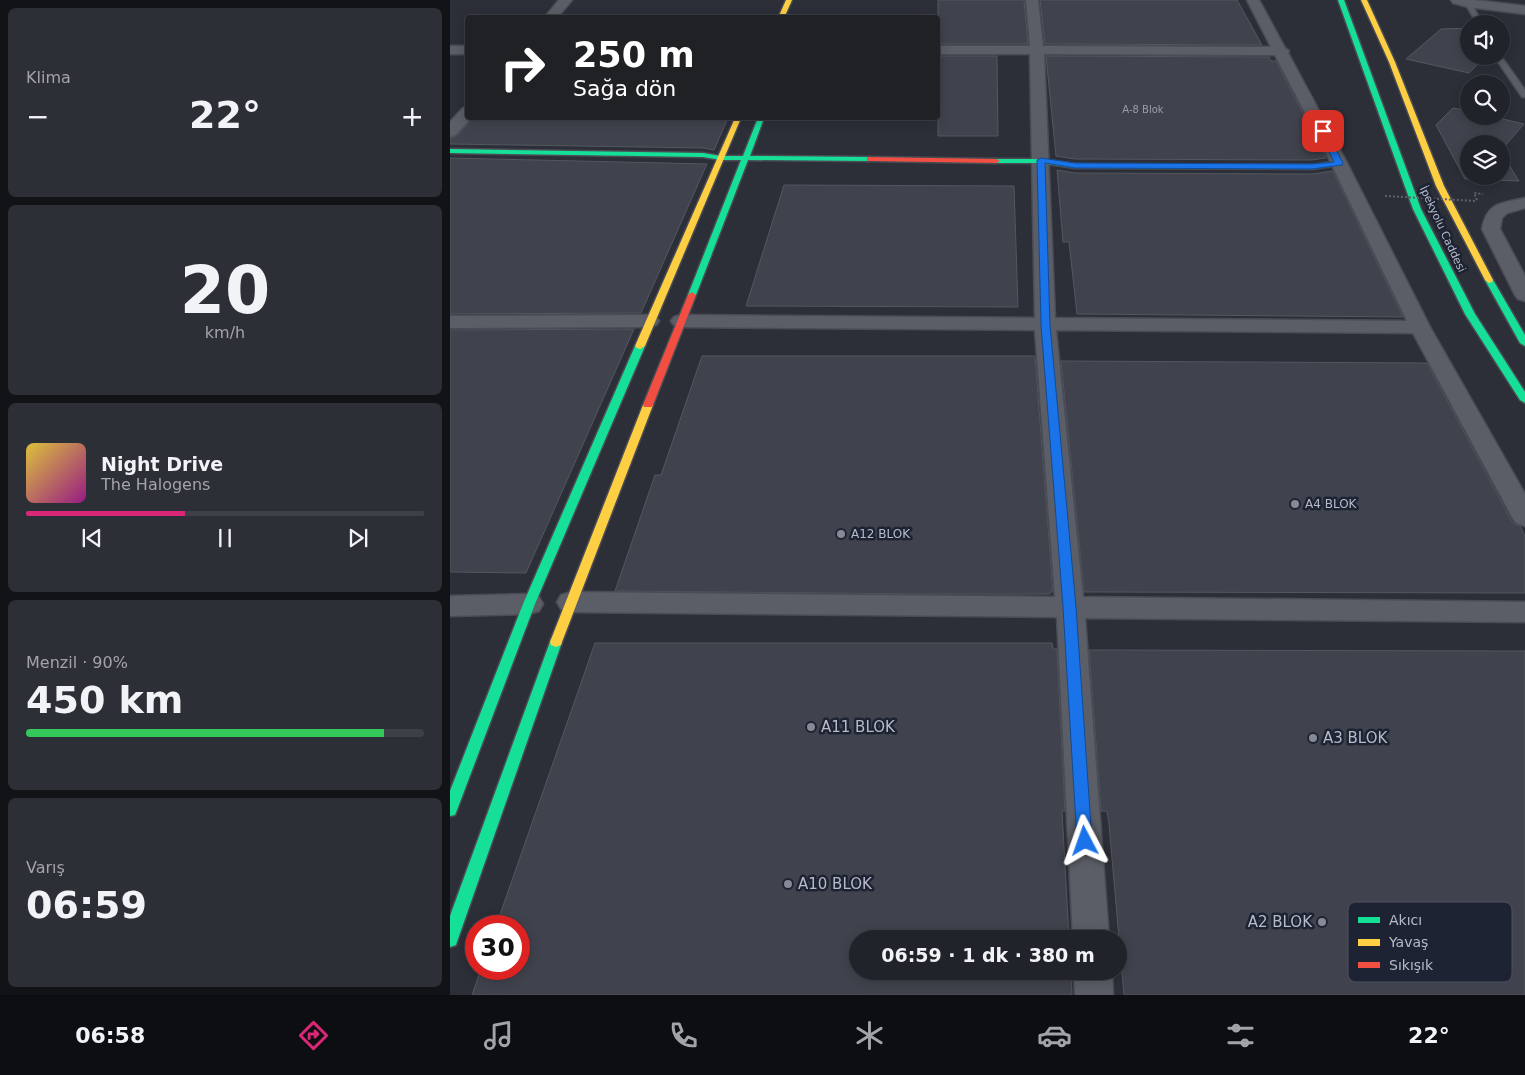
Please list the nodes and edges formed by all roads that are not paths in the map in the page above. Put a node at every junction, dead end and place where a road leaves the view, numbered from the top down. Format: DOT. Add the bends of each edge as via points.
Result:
graph roads {
  1 [pos="566,0"];
  2 [pos="789,0"];
  3 [pos="1032,0"];
  4 [pos="1254,0"];
  5 [pos="1341,0"];
  6 [pos="1364,0"];
  7 [pos="1462,2"];
  8 [pos="1525,10"];
  9 [pos="553,15"];
  10 [pos="782,15"];
  11 [pos="1473,15"];
  12 [pos="450,50"];
  13 [pos="465,50"];
  14 [pos="940,50"];
  15 [pos="1282,51"];
  16 [pos="1037,52"];
  17 [pos="1504,65"];
  18 [pos="1525,94"];
  19 [pos="465,114"];
  20 [pos="737,120"];
  21 [pos="760,120"];
  22 [pos="450,132"];
  23 [pos="450,151"];
  24 [pos="721,158"];
  25 [pos="746,159"];
  26 [pos="1041,160"];
  27 [pos="450,162"];
  28 [pos="1339,163"];
  29 [pos="1525,203"];
  30 [pos="1525,295"];
  31 [pos="649,321"];
  32 [pos="681,321"];
  33 [pos="450,322"];
  34 [pos="1045,325"];
  35 [pos="1420,327"];
  36 [pos="1525,343"];
  37 [pos="1525,400"];
  38 [pos="1525,517"];
  39 [pos="566,602"];
  40 [pos="536,604"];
  41 [pos="450,606"];
  42 [pos="1070,607"];
  43 [pos="1525,612"];
  44 [pos="450,810"];
  45 [pos="1090,930"];
  46 [pos="450,939"];
  47 [pos="1093,980"];
  48 [pos="1094,995"];
  1 -- 9 [label="street"];
  2 -- 10 [label="main road"];
  3 -- 16 [label="street"];
  4 -- 15 [label="street"];
  5 -- 37 [label="main road, İpekyolu Caddesi" via="1417,209 1470,314"];
  6 -- 36 [label="main road, İpekyolu Caddesi" via="1440,186"];
  7 -- 8 [label="street"];
  7 -- 11 [label="lane"];
  12 -- 13 [label="street"];
  14 -- 16 [label="street"];
  15 -- 16 [label="street"];
  15 -- 28 [label="street"];
  16 -- 26 [label="street"];
  17 -- 18 [label="lane"];
  19 -- 22 [label="street"];
  20 -- 24 [label="main road"];
  21 -- 25 [label="main road"];
  23 -- 24 [label="main road" via="703,155"];
  24 -- 25 [label="main road"];
  24 -- 27 [label="main road" via="703,162"];
  24 -- 31 [label="main road"];
  25 -- 26 [label="main road"];
  25 -- 32 [label="main road"];
  26 -- 28 [label="main road" via="1084,166 1312,167"];
  26 -- 34 [label="street"];
  28 -- 35 [label="street"];
  29 -- 30 [label="street" via="1502,209 1493,217 1491,229"];
  31 -- 32 [label="main road"];
  31 -- 33 [label="street"];
  31 -- 40 [label="main road"];
  32 -- 34 [label="street"];
  32 -- 39 [label="main road"];
  34 -- 35 [label="street"];
  34 -- 42 [label="street"];
  35 -- 38 [label="street"];
  39 -- 42 [label="street"];
  39 -- 46 [label="main road"];
  40 -- 41 [label="street"];
  40 -- 44 [label="main road"];
  42 -- 43 [label="street"];
  42 -- 45 [label="street"];
  47 -- 48 [label="street"];
}
